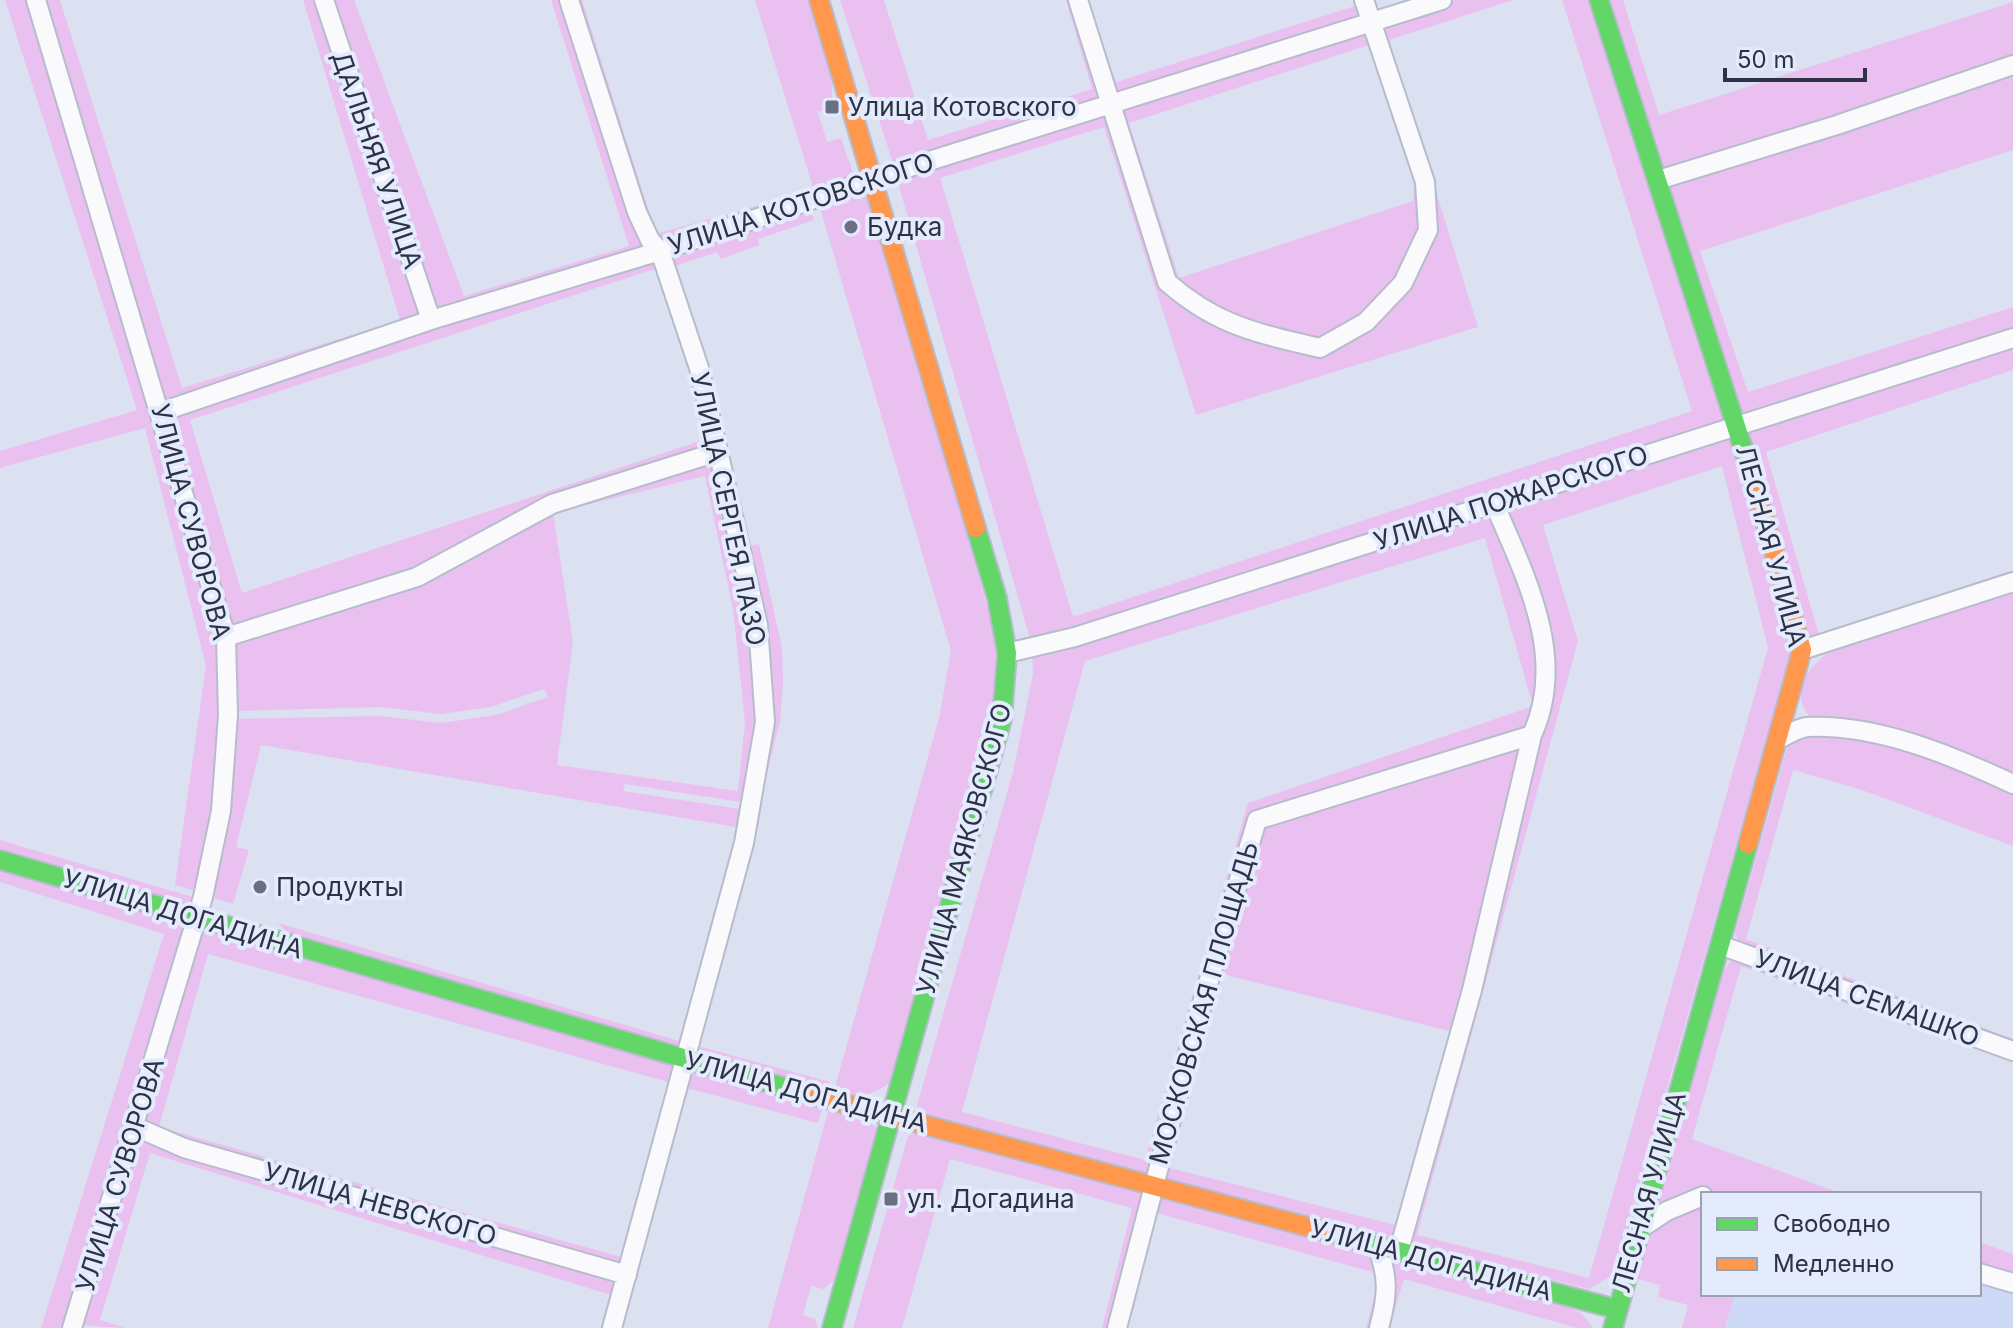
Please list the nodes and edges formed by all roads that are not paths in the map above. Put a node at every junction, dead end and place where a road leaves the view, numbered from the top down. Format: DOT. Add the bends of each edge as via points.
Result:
graph roads {
  1 [pos="36,0"];
  2 [pos="324,0"];
  3 [pos="569,0"];
  4 [pos="819,0"];
  5 [pos="1078,0"];
  6 [pos="1364,0"];
  7 [pos="1442,0"];
  8 [pos="1599,0"];
  9 [pos="1372,21"];
  10 [pos="2013,65"];
  11 [pos="1112,104"];
  12 [pos="875,179"];
  13 [pos="1658,180"];
  14 [pos="660,251"];
  15 [pos="431,320"];
  16 [pos="2013,338"];
  17 [pos="161,412"];
  18 [pos="1738,425"];
  19 [pos="717,452"];
  20 [pos="1494,503"];
  21 [pos="2013,582"];
  22 [pos="226,637"];
  23 [pos="1802,650"];
  24 [pos="1007,653"];
  25 [pos="1791,701"];
  26 [pos="1804,727"];
  27 [pos="1532,735"];
  28 [pos="1779,739"];
  29 [pos="2013,784"];
  30 [pos="0,860"];
  31 [pos="199,917"];
  32 [pos="1720,945"];
  33 [pos="2013,1051"];
  34 [pos="686,1061"];
  35 [pos="891,1115"];
  36 [pos="136,1127"];
  37 [pos="1152,1187"];
  38 [pos="1701,1197"];
  39 [pos="1638,1230"];
  40 [pos="1376,1244"];
  41 [pos="1399,1250"];
  42 [pos="1981,1274"];
  43 [pos="627,1275"];
  44 [pos="2013,1283"];
  45 [pos="1614,1319"];
  46 [pos="73,1328"];
  47 [pos="612,1328"];
  48 [pos="832,1328"];
  49 [pos="1117,1328"];
  50 [pos="1379,1328"];
  1 -- 17 [label="street, УЛИЦА СУВОРОВА"];
  2 -- 15 [label="street, ДАЛЬНЯЯ УЛИЦА"];
  3 -- 14 [label="street, УЛИЦА СЕРГЕЯ ЛАЗО" via="637,212"];
  4 -- 12 [label="street, УЛИЦА МАЯКОВСКОГО"];
  5 -- 11 [label="street"];
  6 -- 9 [label="street"];
  7 -- 9 [label="street, УЛИЦА КОТОВСКОГО"];
  8 -- 13 [label="street, ЛЕСНАЯ УЛИЦА"];
  9 -- 11 [label="street, УЛИЦА КОТОВСКОГО"];
  9 -- 11 [label="street" via="1425,182 1428,230 1403,283 1366,322 1320,348 1254,332 1198,309 1167,282"];
  10 -- 13 [label="street"];
  11 -- 12 [label="street, УЛИЦА КОТОВСКОГО"];
  12 -- 14 [label="street, УЛИЦА КОТОВСКОГО"];
  12 -- 24 [label="street, УЛИЦА МАЯКОВСКОГО" via="997,598"];
  13 -- 18 [label="street, ЛЕСНАЯ УЛИЦА"];
  14 -- 15 [label="street, УЛИЦА КОТОВСКОГО"];
  14 -- 19 [label="street, УЛИЦА СЕРГЕЯ ЛАЗО" via="699,368"];
  15 -- 17 [label="street, УЛИЦА КОТОВСКОГО"];
  16 -- 18 [label="street, УЛИЦА ПОЖАРСКОГО"];
  17 -- 22 [label="street, УЛИЦА СУВОРОВА"];
  18 -- 20 [label="street, УЛИЦА ПОЖАРСКОГО"];
  18 -- 23 [label="street, ЛЕСНАЯ УЛИЦА"];
  19 -- 22 [label="street" via="552,504 417,577"];
  19 -- 34 [label="street, УЛИЦА СЕРГЕЯ ЛАЗО" via="758,625 765,722 744,843"];
  20 -- 24 [label="street, УЛИЦА ПОЖАРСКОГО" via="1075,637"];
  20 -- 27 [label="street" via="1530,589 1548,669 1542,713"];
  21 -- 23 [label="street"];
  22 -- 31 [label="street, УЛИЦА СУВОРОВА" via="228,715 221,811"];
  23 -- 25 [label="street, ЛЕСНАЯ УЛИЦА"];
  24 -- 35 [label="street, УЛИЦА МАЯКОВСКОГО" via="1002,719"];
  25 -- 26 [label="street"];
  25 -- 28 [label="street, ЛЕСНАЯ УЛИЦА"];
  26 -- 28 [label="street"];
  26 -- 29 [label="street" via="1885,737 1965,762"];
  27 -- 37 [label="street, МОСКОВСКАЯ ПЛОЩАДЬ" via="1257,820"];
  27 -- 41 [label="street" via="1472,990"];
  28 -- 32 [label="street, ЛЕСНАЯ УЛИЦА"];
  30 -- 31 [label="street, УЛИЦА ДОГАДИНА"];
  31 -- 34 [label="street, УЛИЦА ДОГАДИНА"];
  31 -- 36 [label="street, УЛИЦА СУВОРОВА"];
  32 -- 33 [label="street, УЛИЦА СЕМАШКО"];
  32 -- 39 [label="street, ЛЕСНАЯ УЛИЦА"];
  34 -- 35 [label="street, УЛИЦА ДОГАДИНА"];
  34 -- 43 [label="street, УЛИЦА СЕРГЕЯ ЛАЗО"];
  35 -- 37 [label="street, УЛИЦА ДОГАДИНА"];
  35 -- 48 [label="street, УЛИЦА МАЯКОВСКОГО"];
  36 -- 43 [label="street, УЛИЦА НЕВСКОГО" via="184,1148"];
  36 -- 46 [label="street, УЛИЦА СУВОРОВА"];
  37 -- 40 [label="street, УЛИЦА ДОГАДИНА"];
  37 -- 49 [label="street"];
  38 -- 39 [label="street"];
  39 -- 45 [label="street, ЛЕСНАЯ УЛИЦА"];
  40 -- 41 [label="street, УЛИЦА ДОГАДИНА"];
  40 -- 50 [label="street" via="1387,1272 1388,1295"];
  41 -- 45 [label="street, УЛИЦА ДОГАДИНА"];
  42 -- 44 [label="street"];
  43 -- 47 [label="street, УЛИЦА СЕРГЕЯ ЛАЗО"];
}
